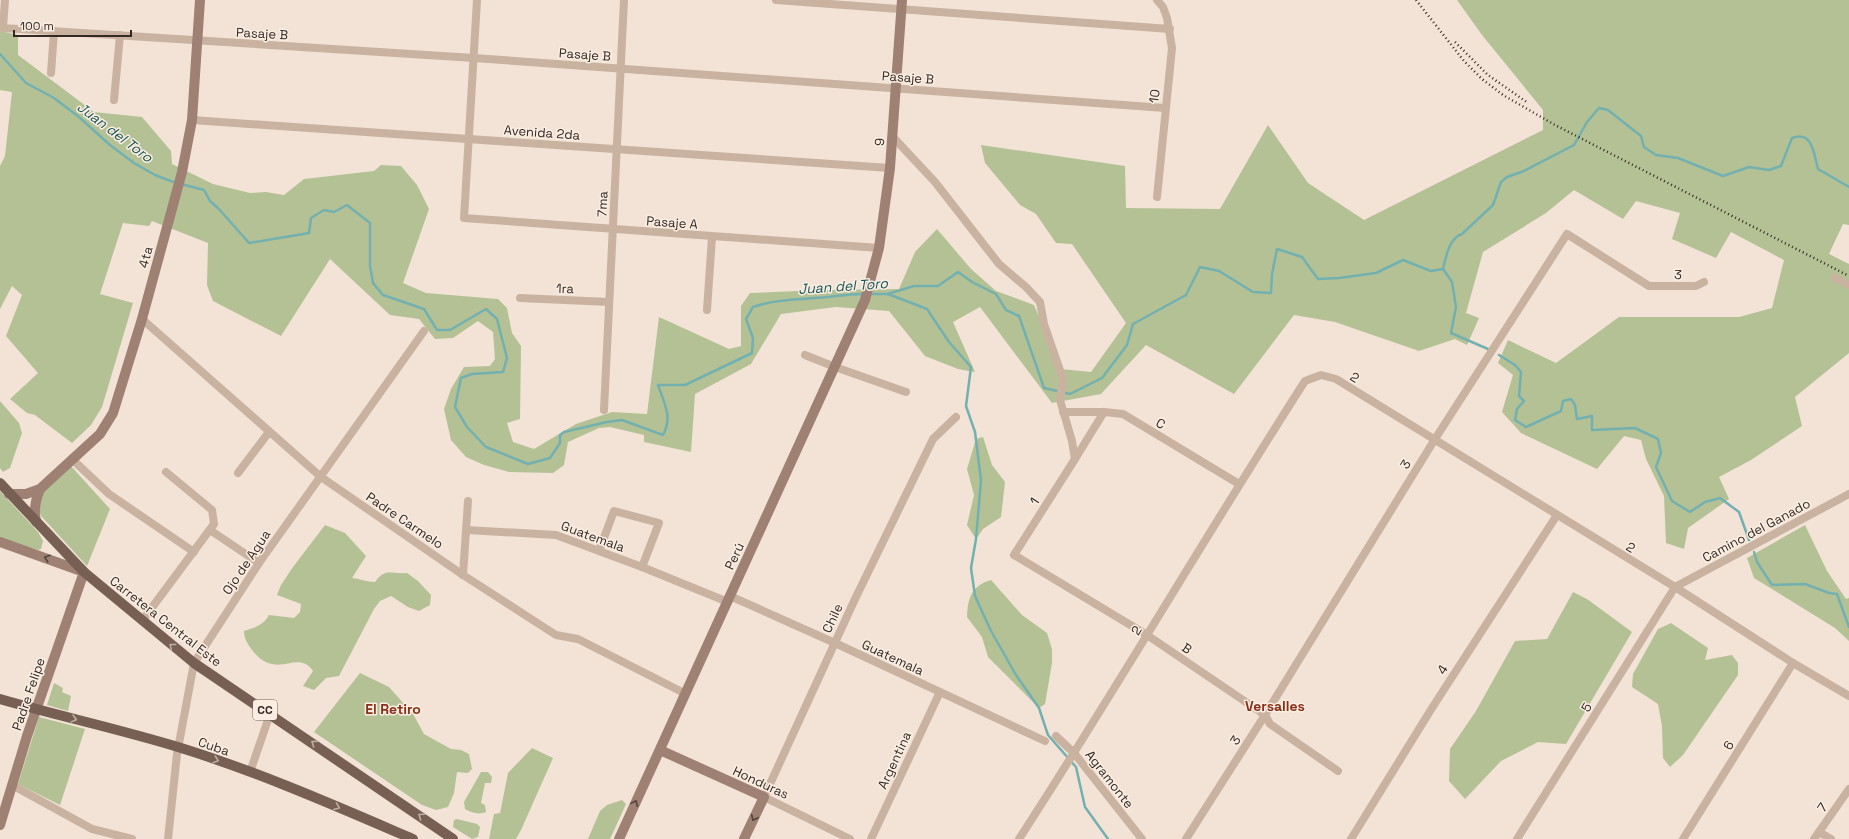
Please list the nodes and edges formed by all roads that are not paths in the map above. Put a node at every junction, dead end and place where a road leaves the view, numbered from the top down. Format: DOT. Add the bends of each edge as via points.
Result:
graph roads {
  1 [pos="5,0"];
  2 [pos="200,0"];
  3 [pos="477,0"];
  4 [pos="624,0"];
  5 [pos="776,0"];
  6 [pos="1157,0"];
  7 [pos="901,5"];
  8 [pos="1170,29"];
  9 [pos="54,31"];
  10 [pos="120,35"];
  11 [pos="198,41"];
  12 [pos="474,58"];
  13 [pos="619,69"];
  14 [pos="51,73"];
  15 [pos="895,88"];
  16 [pos="114,100"];
  17 [pos="1165,108"];
  18 [pos="192,120"];
  19 [pos="892,137"];
  20 [pos="468,139"];
  21 [pos="616,150"];
  22 [pos="890,168"];
  23 [pos="1157,197"];
  24 [pos="613,230"];
  25 [pos="712,237"];
  26 [pos="879,248"];
  27 [pos="1835,278"];
  28 [pos="1704,282"];
  29 [pos="870,283"];
  30 [pos="1849,285"];
  31 [pos="520,298"];
  32 [pos="609,302"];
  33 [pos="707,310"];
  34 [pos="142,319"];
  35 [pos="424,331"];
  36 [pos="806,355"];
  37 [pos="835,367"];
  38 [pos="906,392"];
  39 [pos="604,410"];
  40 [pos="1063,412"];
  41 [pos="1104,412"];
  42 [pos="956,417"];
  43 [pos="269,432"];
  44 [pos="1435,439"];
  45 [pos="1075,459"];
  46 [pos="73,460"];
  47 [pos="166,472"];
  48 [pos="238,473"];
  49 [pos="321,477"];
  50 [pos="0,483"];
  51 [pos="1239,484"];
  52 [pos="40,489"];
  53 [pos="10,494"];
  54 [pos="1849,494"];
  55 [pos="468,501"];
  56 [pos="1557,515"];
  57 [pos="36,522"];
  58 [pos="210,530"];
  59 [pos="467,530"];
  60 [pos="0,542"];
  61 [pos="599,551"];
  62 [pos="194,552"];
  63 [pos="1014,555"];
  64 [pos="259,563"];
  65 [pos="642,567"];
  66 [pos="84,572"];
  67 [pos="464,575"];
  68 [pos="1675,587"];
  69 [pos="729,599"];
  70 [pos="142,621"];
  71 [pos="1147,636"];
  72 [pos="835,643"];
  73 [pos="194,663"];
  74 [pos="1794,663"];
  75 [pos="940,692"];
  76 [pos="686,694"];
  77 [pos="1849,696"];
  78 [pos="0,699"];
  79 [pos="37,709"];
  80 [pos="270,714"];
  81 [pos="1265,715"];
  82 [pos="1056,736"];
  83 [pos="1045,741"];
  84 [pos="179,747"];
  85 [pos="660,750"];
  86 [pos="1074,753"];
  87 [pos="250,772"];
  88 [pos="1338,772"];
  89 [pos="12,786"];
  90 [pos="1849,789"];
  91 [pos="764,797"];
  92 [pos="0,825"];
  93 [pos="439,835"];
  94 [pos="398,836"];
  95 [pos="1816,836"];
  96 [pos="132,839"];
  97 [pos="168,839"];
  98 [pos="413,839"];
  99 [pos="453,839"];
  100 [pos="619,839"];
  101 [pos="744,839"];
  102 [pos="850,839"];
  103 [pos="871,839"];
  104 [pos="1019,839"];
  105 [pos="1142,839"];
  106 [pos="1186,839"];
  107 [pos="1351,839"];
  108 [pos="1517,839"];
  109 [pos="1683,839"];
  110 [pos="1831,839"];
  1 -- 9 [label="street, Pasaje B" via="3,28"];
  2 -- 11 [label="street, 4ta"];
  3 -- 12 [label="street"];
  4 -- 13 [label="street, 7ma"];
  5 -- 7 [label="street"];
  6 -- 8 [label="street, 10" via="1163,6"];
  7 -- 8 [label="street"];
  7 -- 15 [label="street, 9"];
  8 -- 17 [label="street, 10" via="1172,48"];
  9 -- 10 [label="street, Pasaje B"];
  9 -- 14 [label="street"];
  10 -- 11 [label="street, Pasaje B"];
  10 -- 16 [label="street"];
  11 -- 12 [label="street, Pasaje B"];
  11 -- 18 [label="street, 4ta"];
  12 -- 13 [label="street, Pasaje B"];
  12 -- 20 [label="street"];
  13 -- 15 [label="street, Pasaje B"];
  13 -- 21 [label="street, 7ma"];
  15 -- 17 [label="street, Pasaje B"];
  15 -- 19 [label="street, 9"];
  17 -- 23 [label="street, 10"];
  18 -- 20 [label="street, Avenida 2da"];
  18 -- 34 [label="street, 4ta" via="182,172"];
  19 -- 22 [label="street, 9"];
  19 -- 40 [label="street" via="935,182 999,264 1040,302 1044,324 1063,379 1060,395"];
  20 -- 21 [label="street, Avenida 2da"];
  20 -- 24 [label="street, Pasaje A" via="464,218"];
  21 -- 22 [label="street, Avenida 2da"];
  21 -- 24 [label="street, 7ma"];
  22 -- 26 [label="street, 9"];
  24 -- 25 [label="street, Pasaje A"];
  24 -- 32 [label="street, 7ma"];
  25 -- 26 [label="street, Pasaje A"];
  25 -- 33 [label="street"];
  26 -- 29 [label="street, 9"];
  27 -- 30 [label="street"];
  28 -- 44 [label="street, 3" via="1696,286 1648,286 1567,234"];
  29 -- 37 [label="street, Perú"];
  31 -- 32 [label="street, 1ra"];
  32 -- 39 [label="street, 7ma"];
  34 -- 43 [label="street, Padre Carmelo"];
  34 -- 46 [label="street, 4ta" via="113,414 100,434"];
  35 -- 49 [label="street, Ojo de Agua"];
  36 -- 37 [label="street"];
  37 -- 38 [label="street"];
  37 -- 69 [label="street, Perú"];
  40 -- 41 [label="street, C"];
  40 -- 45 [label="street"];
  41 -- 45 [label="street, 1"];
  41 -- 51 [label="street, C" via="1123,414"];
  42 -- 72 [label="street, Chile" via="933,439"];
  43 -- 48 [label="street"];
  43 -- 49 [label="street, Padre Carmelo"];
  44 -- 51 [label="street, 2" via="1336,379 1321,375 1305,381"];
  44 -- 56 [label="street, 2"];
  44 -- 81 [label="street, 3"];
  45 -- 63 [label="street, 1"];
  46 -- 52 [label="street, 4ta"];
  46 -- 62 [label="street" via="108,494"];
  47 -- 58 [label="street" via="212,510 214,524"];
  49 -- 64 [label="street, Ojo de Agua"];
  49 -- 67 [label="street, Padre Carmelo"];
  50 -- 53 [label="main road, Carretera Central Este / CC"];
  51 -- 71 [label="street, 2"];
  52 -- 53 [label="street, 4ta" via="26,494"];
  52 -- 57 [label="street" via="35,501"];
  53 -- 57 [label="main road, Carretera Central Este / CC"];
  54 -- 68 [label="street, Camino del Ganado"];
  55 -- 59 [label="street"];
  56 -- 68 [label="street, 2"];
  56 -- 107 [label="street, 4"];
  57 -- 66 [label="main road, Carretera Central Este / CC"];
  58 -- 62 [label="street"];
  58 -- 64 [label="street"];
  59 -- 61 [label="street, Guatemala" via="556,535"];
  59 -- 67 [label="street"];
  66 -- 60 [label="street, one-way"];
  61 -- 65 [label="street, Guatemala"];
  61 -- 65 [label="street" via="614,511 659,523"];
  62 -- 70 [label="street"];
  63 -- 71 [label="street, B"];
  64 -- 73 [label="street, Ojo de Agua"];
  65 -- 69 [label="street, Guatemala"];
  66 -- 70 [label="main road, Carretera Central Este / CC"];
  66 -- 79 [label="street, Padre Felipe"];
  67 -- 76 [label="street, Padre Carmelo" via="556,636 578,639"];
  68 -- 74 [label="street, 2"];
  68 -- 108 [label="street, 5"];
  69 -- 72 [label="street, Guatemala"];
  69 -- 76 [label="street, Perú"];
  73 -- 70 [label="main road, Carretera Central Este / CC, one-way"];
  71 -- 81 [label="street, B"];
  71 -- 86 [label="street, 2"];
  72 -- 75 [label="street, Guatemala"];
  72 -- 91 [label="street, Chile"];
  73 -- 80 [label="main road, Carretera Central Este / CC"];
  73 -- 84 [label="street, Ojo de Agua"];
  74 -- 77 [label="street, 2"];
  74 -- 109 [label="street, 6"];
  75 -- 83 [label="street, Guatemala"];
  75 -- 103 [label="street, Argentina"];
  76 -- 85 [label="street, Perú"];
  78 -- 79 [label="main road, Cuba"];
  79 -- 84 [label="main road, Cuba, one-way"];
  79 -- 89 [label="street, Padre Felipe"];
  80 -- 87 [label="street"];
  93 -- 80 [label="main road, Carretera Central Este / CC, one-way"];
  81 -- 88 [label="street, B" via="1270,724"];
  81 -- 106 [label="street, 3"];
  82 -- 86 [label="street, Agramonte"];
  84 -- 87 [label="main road, Cuba, one-way"];
  84 -- 97 [label="street, Ojo de Agua"];
  85 -- 91 [label="street, Honduras"];
  100 -- 85 [label="street, Perú, one-way"];
  86 -- 104 [label="street, 2"];
  86 -- 105 [label="street, Agramonte"];
  87 -- 94 [label="main road, Cuba, one-way"];
  89 -- 92 [label="street, Padre Felipe"];
  89 -- 96 [label="street" via="92,828"];
  90 -- 95 [label="street, 7"];
  91 -- 101 [label="street, Chile, one-way"];
  91 -- 102 [label="street, Honduras"];
  93 -- 99 [label="main road, Carretera Central Este / CC"];
  94 -- 98 [label="main road, Cuba"];
  95 -- 110 [label="street"];
}
